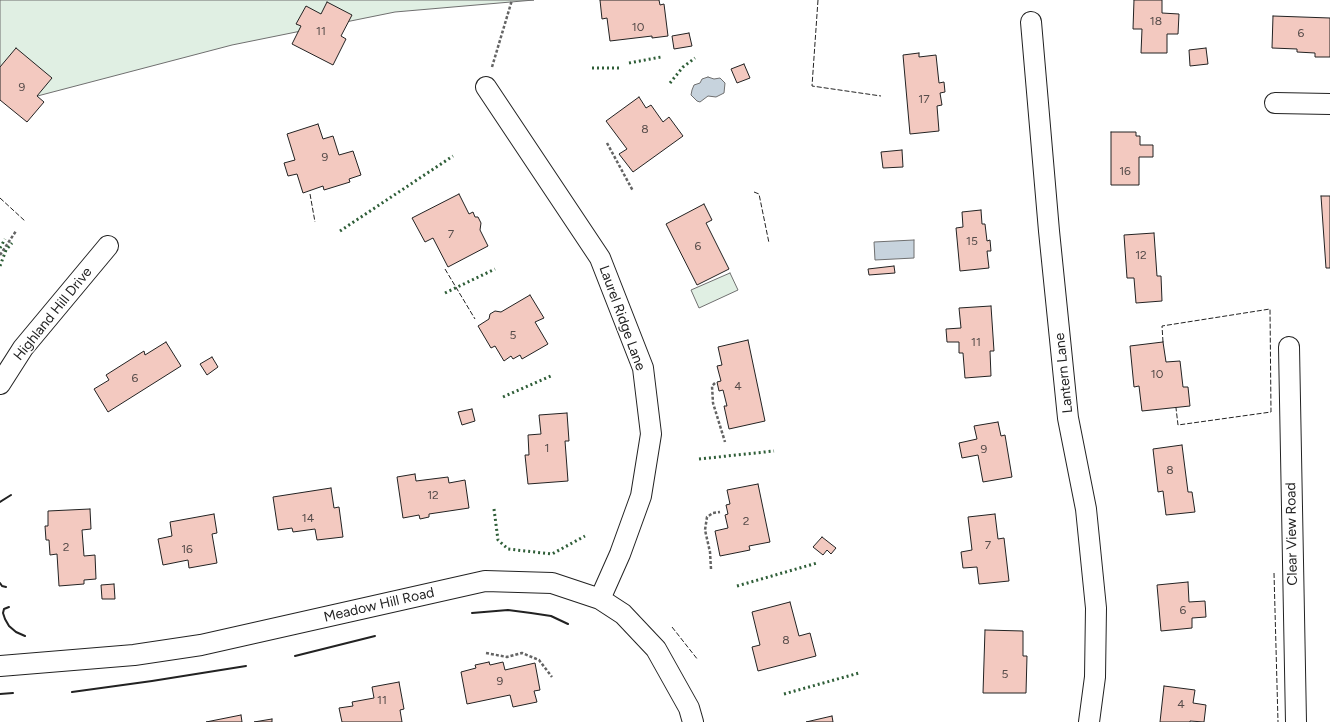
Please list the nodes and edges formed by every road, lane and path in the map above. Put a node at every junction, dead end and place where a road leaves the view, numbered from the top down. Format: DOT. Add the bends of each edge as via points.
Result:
graph roads {
  1 [pos="512,0"];
  2 [pos="1031,22"];
  3 [pos="486,87"];
  4 [pos="1275,103"];
  5 [pos="1330,104"];
  6 [pos="607,143"];
  7 [pos="633,191"];
  8 [pos="16,231"];
  9 [pos="108,246"];
  10 [pos="0,255"];
  11 [pos="1289,347"];
  12 [pos="715,383"];
  13 [pos="0,384"];
  14 [pos="725,442"];
  15 [pos="720,512"];
  16 [pos="711,569"];
  17 [pos="600,599"];
  18 [pos="486,653"];
  19 [pos="0,666"];
  20 [pos="552,677"];
  21 [pos="693,722"];
  22 [pos="1089,722"];
  23 [pos="1296,722"];
  1 -- 3 [label="path"];
  2 -- 22 [label="street, Lantern Lane" via="1068,412 1086,509 1096,608 1095,677"];
  3 -- 17 [label="street, Laurel Ridge Lane" via="600,258 643,368 651,434 641,496"];
  4 -- 5 [label="street"];
  6 -- 7 [label="path"];
  8 -- 10 [label="path"];
  9 -- 13 [label="street, Highland Hill Drive" via="23,348"];
  11 -- 23 [label="street, Clear View Road"];
  12 -- 14 [label="path" via="712,386 713,403"];
  15 -- 16 [label="path" via="708,517 705,530"];
  17 -- 19 [label="street, Meadow Hill Road" via="552,583 485,581 201,645 134,655"];
  17 -- 21 [label="street, Meadow Hill Road" via="623,614 656,649 689,708"];
  18 -- 20 [label="path" via="507,657 522,653 539,660"];
}
